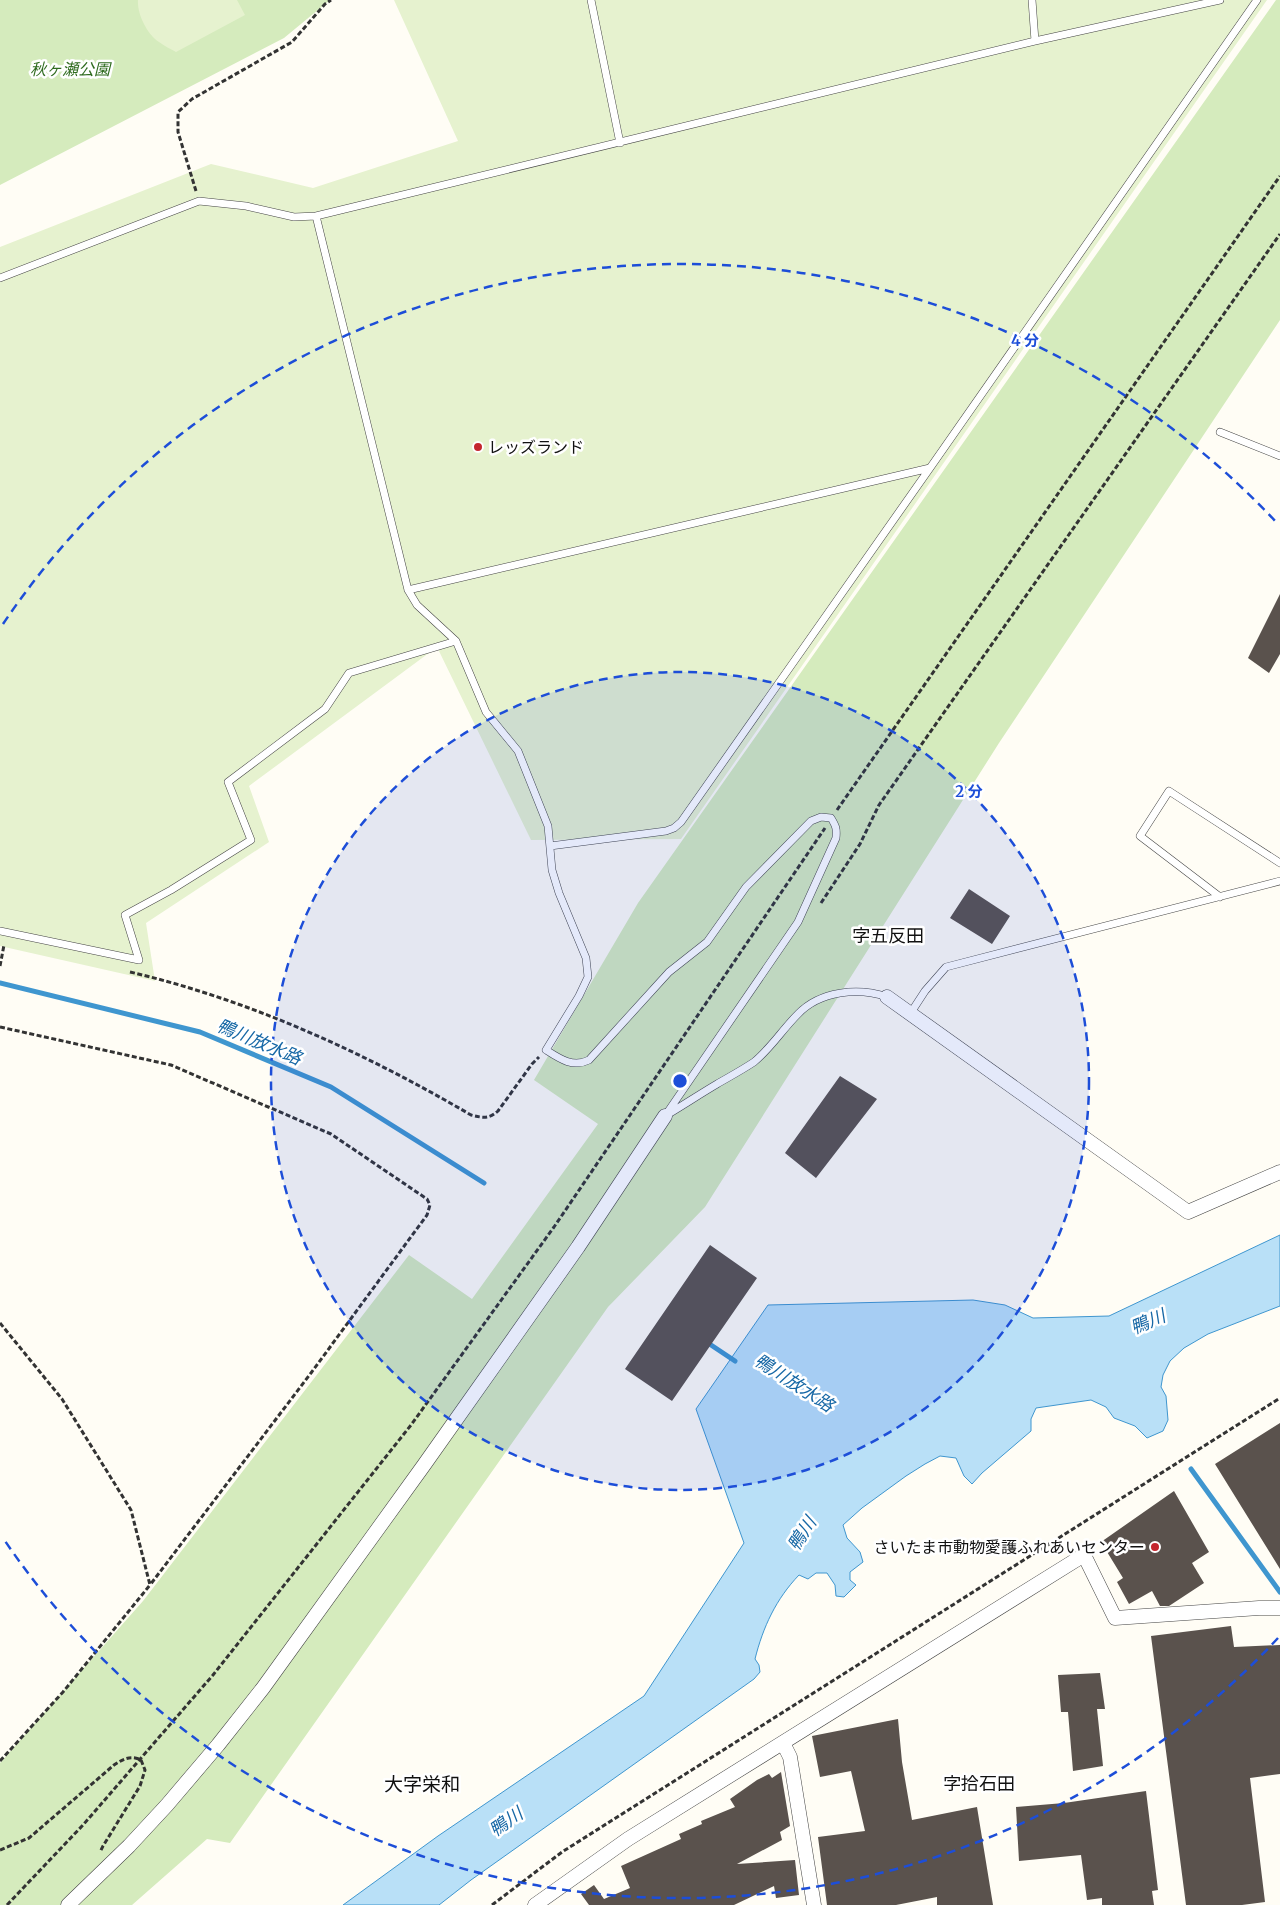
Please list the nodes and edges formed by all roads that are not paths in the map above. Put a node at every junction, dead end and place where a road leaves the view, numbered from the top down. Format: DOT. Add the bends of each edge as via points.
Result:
graph roads {
  1 [pos="591,0"];
  2 [pos="1032,0"];
  3 [pos="1220,0"];
  4 [pos="1257,0"];
  5 [pos="1035,41"];
  6 [pos="620,143"];
  7 [pos="316,216"];
  8 [pos="0,278"];
  9 [pos="1220,432"];
  10 [pos="1280,456"];
  11 [pos="930,468"];
  12 [pos="408,590"];
  13 [pos="456,641"];
  14 [pos="550,846"];
  15 [pos="1280,863"];
  16 [pos="1280,882"];
  17 [pos="1220,897"];
  18 [pos="0,931"];
  19 [pos="887,997"];
  20 [pos="910,1014"];
  21 [pos="665,1116"];
  22 [pos="1280,1172"];
  23 [pos="1279,1608"];
  24 [pos="783,1743"];
  25 [pos="68,1905"];
  26 [pos="535,1905"];
  27 [pos="814,1905"];
  1 -- 6 [label="lane"];
  2 -- 5 [label="lane"];
  3 -- 5 [label="lane"];
  4 -- 11 [label="lane"];
  5 -- 6 [label="lane"];
  6 -- 7 [label="lane"];
  7 -- 8 [label="lane" via="294,217 246,206 199,201"];
  7 -- 12 [label="lane"];
  9 -- 10 [label="lane"];
  11 -- 12 [label="lane"];
  11 -- 14 [label="lane" via="681,822 666,831"];
  12 -- 13 [label="lane" via="417,605"];
  13 -- 14 [label="lane" via="486,712 518,751 548,826"];
  13 -- 18 [label="lane" via="349,673 325,709 228,782 250,840 125,916 139,960"];
  14 -- 21 [label="lane" via="552,870 586,958 588,976 546,1050 581,1064 589,1060 669,972 707,942 746,887 811,821 831,818 837,828 836,838 798,922"];
  15 -- 17 [label="lane" via="1169,790 1140,836"];
  16 -- 17 [label="lane"];
  17 -- 20 [label="lane" via="946,967"];
  19 -- 20 [label="street"];
  19 -- 21 [label="lane" via="857,991 839,993 808,1005 767,1052"];
  20 -- 22 [label="street" via="1188,1212"];
  21 -- 25 [label="street" via="578,1247 263,1688 167,1805"];
  23 -- 24 [label="street" via="1115,1618 1084,1554"];
  24 -- 26 [label="street" via="628,1839"];
  24 -- 27 [label="street" via="790,1757"];
}
